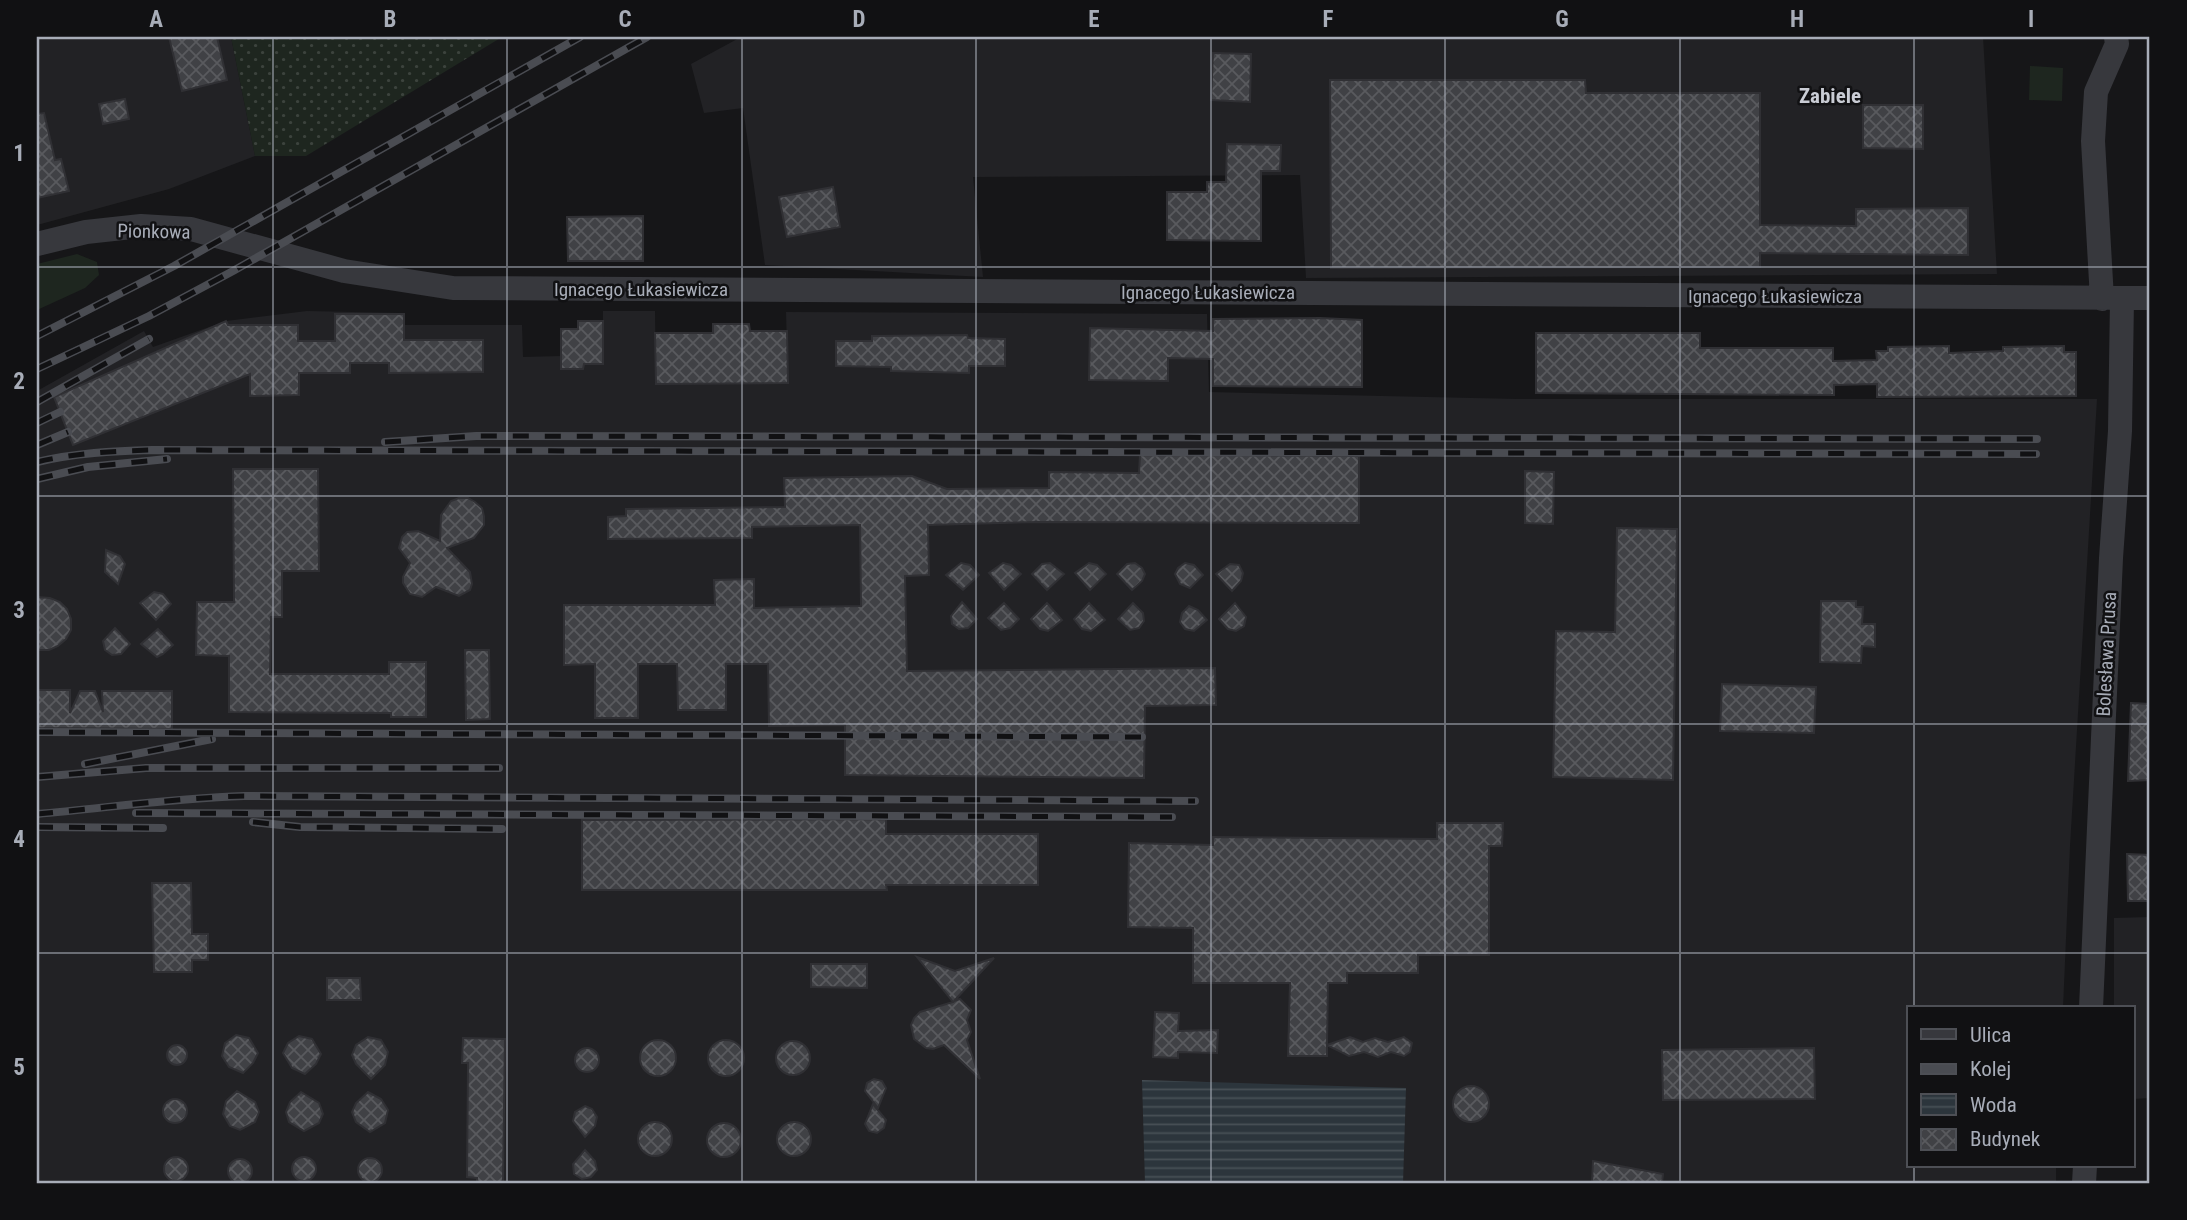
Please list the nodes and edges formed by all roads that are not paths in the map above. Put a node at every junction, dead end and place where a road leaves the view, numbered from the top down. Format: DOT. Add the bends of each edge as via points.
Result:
graph roads {
  1 [pos="2116,37"];
  2 [pos="37,244"];
  3 [pos="271,250"];
  4 [pos="2150,298"];
  5 [pos="2112,299"];
  6 [pos="2091,1006"];
  1 -- 5 [label="street, Bolesława Prusa" via="2096,92 2093,141"];
  2 -- 3 [label="street, Pionkowa" via="141,226 191,229"];
  3 -- 5 [label="street, Ignacego Łukasiewicza" via="344,271 466,288"];
  4 -- 5 [label="street, Ignacego Łukasiewicza"];
  5 -- 6 [label="street, Bolesława Prusa" via="2120,431"];
}
